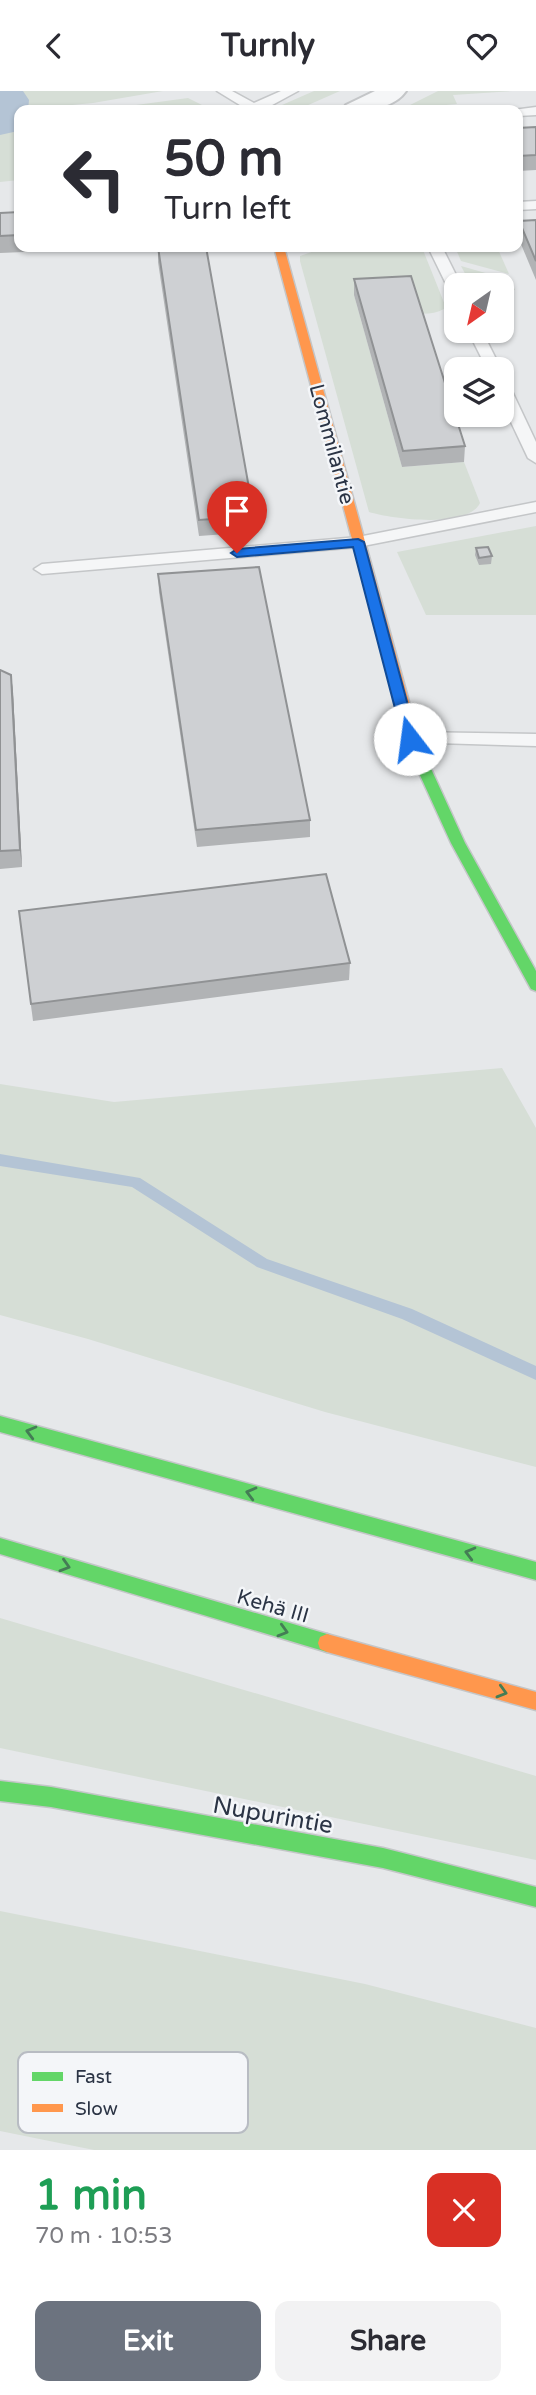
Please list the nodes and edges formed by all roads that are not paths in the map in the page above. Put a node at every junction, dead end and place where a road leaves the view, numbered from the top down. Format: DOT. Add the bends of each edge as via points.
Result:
graph roads {
  1 [pos="223,91"];
  2 [pos="292,91"];
  3 [pos="394,91"];
  4 [pos="248,105"];
  5 [pos="263,105"];
  6 [pos="365,105"];
  7 [pos="280,252"];
  8 [pos="437,252"];
  9 [pos="448,273"];
  10 [pos="514,412"];
  11 [pos="536,458"];
  12 [pos="536,507"];
  13 [pos="358,542"];
  14 [pos="41,569"];
  15 [pos="410,739"];
  16 [pos="536,740"];
  17 [pos="536,985"];
  18 [pos="0,1424"];
  19 [pos="0,1546"];
  20 [pos="536,1571"];
  21 [pos="536,1701"];
  22 [pos="0,1791"];
  23 [pos="536,1897"];
  1 -- 4 [label="lane"];
  2 -- 5 [label="lane"];
  3 -- 6 [label="street"];
  7 -- 13 [label="main road, Lommilantie"];
  8 -- 9 [label="lane"];
  10 -- 11 [label="lane"];
  12 -- 13 [label="lane"];
  13 -- 14 [label="lane"];
  13 -- 15 [label="main road, Lommilantie"];
  15 -- 16 [label="lane"];
  15 -- 17 [label="main road, Lommilantie" via="458,843"];
  20 -- 18 [label="main road, one-way"];
  19 -- 21 [label="main road, Kehä III, one-way"];
  22 -- 23 [label="main road, Nupurintie" via="383,1858"];
}
